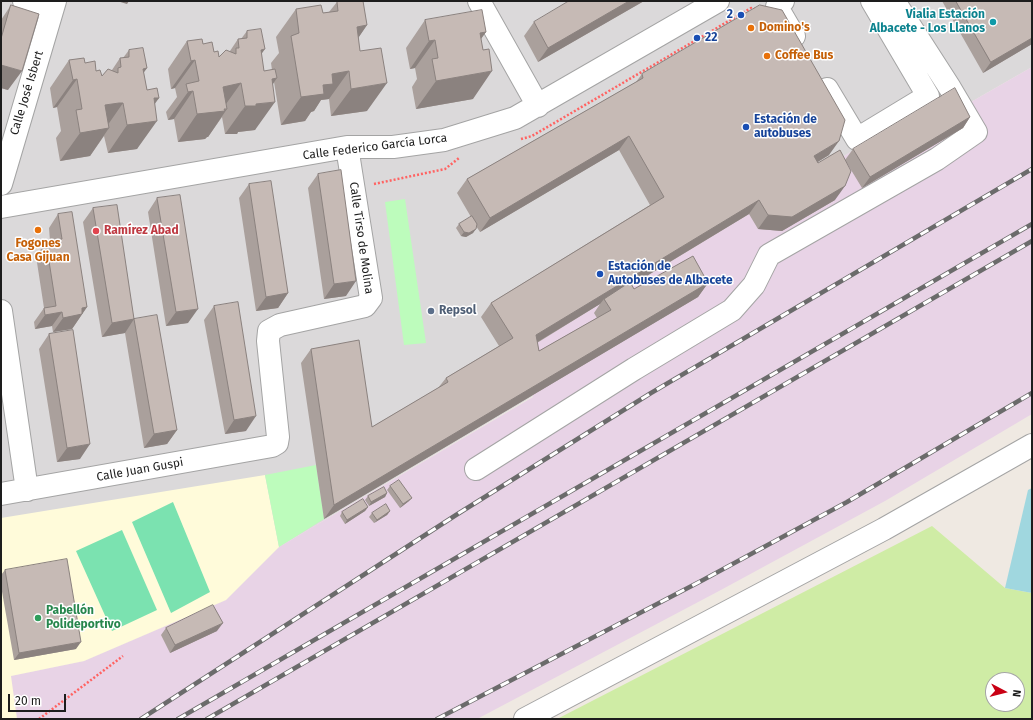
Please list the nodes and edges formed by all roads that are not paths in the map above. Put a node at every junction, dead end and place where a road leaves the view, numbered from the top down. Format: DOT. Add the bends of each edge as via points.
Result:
graph roads {
  1 [pos="24,1"];
  2 [pos="479,1"];
  3 [pos="718,1"];
  4 [pos="783,1"];
  5 [pos="872,1"];
  6 [pos="894,1"];
  7 [pos="53,5"];
  8 [pos="805,53"];
  9 [pos="817,73"];
  10 [pos="538,106"];
  11 [pos="347,148"];
  12 [pos="1,184"];
  13 [pos="1,207"];
  14 [pos="1,311"];
  15 [pos="277,443"];
  16 [pos="1032,445"];
  17 [pos="476,469"];
  18 [pos="27,490"];
  19 [pos="1,494"];
  20 [pos="525,719"];
  1 -- 7 [label="street"];
  2 -- 10 [label="street"];
  3 -- 10 [label="street, Calle Federico García Lorca"];
  4 -- 8 [label="street" via="777,7"];
  5 -- 9 [label="street" via="928,96 857,139"];
  6 -- 17 [label="street" via="976,132 937,158 769,255 754,285 732,310"];
  7 -- 12 [label="street, Calle José Isbert"];
  10 -- 11 [label="street, Calle Federico García Lorca" via="515,118 444,140 393,147"];
  11 -- 13 [label="street, Calle Federico García Lorca"];
  11 -- 15 [label="street, Calle Tirso de Molina" via="371,298 360,308 280,325 269,331"];
  14 -- 18 [label="street"];
  15 -- 18 [label="street, Calle Juan Guspi" via="272,446"];
  16 -- 20 [label="street" via="884,529"];
  18 -- 19 [label="street, Calle Juan Guspi"];
}
